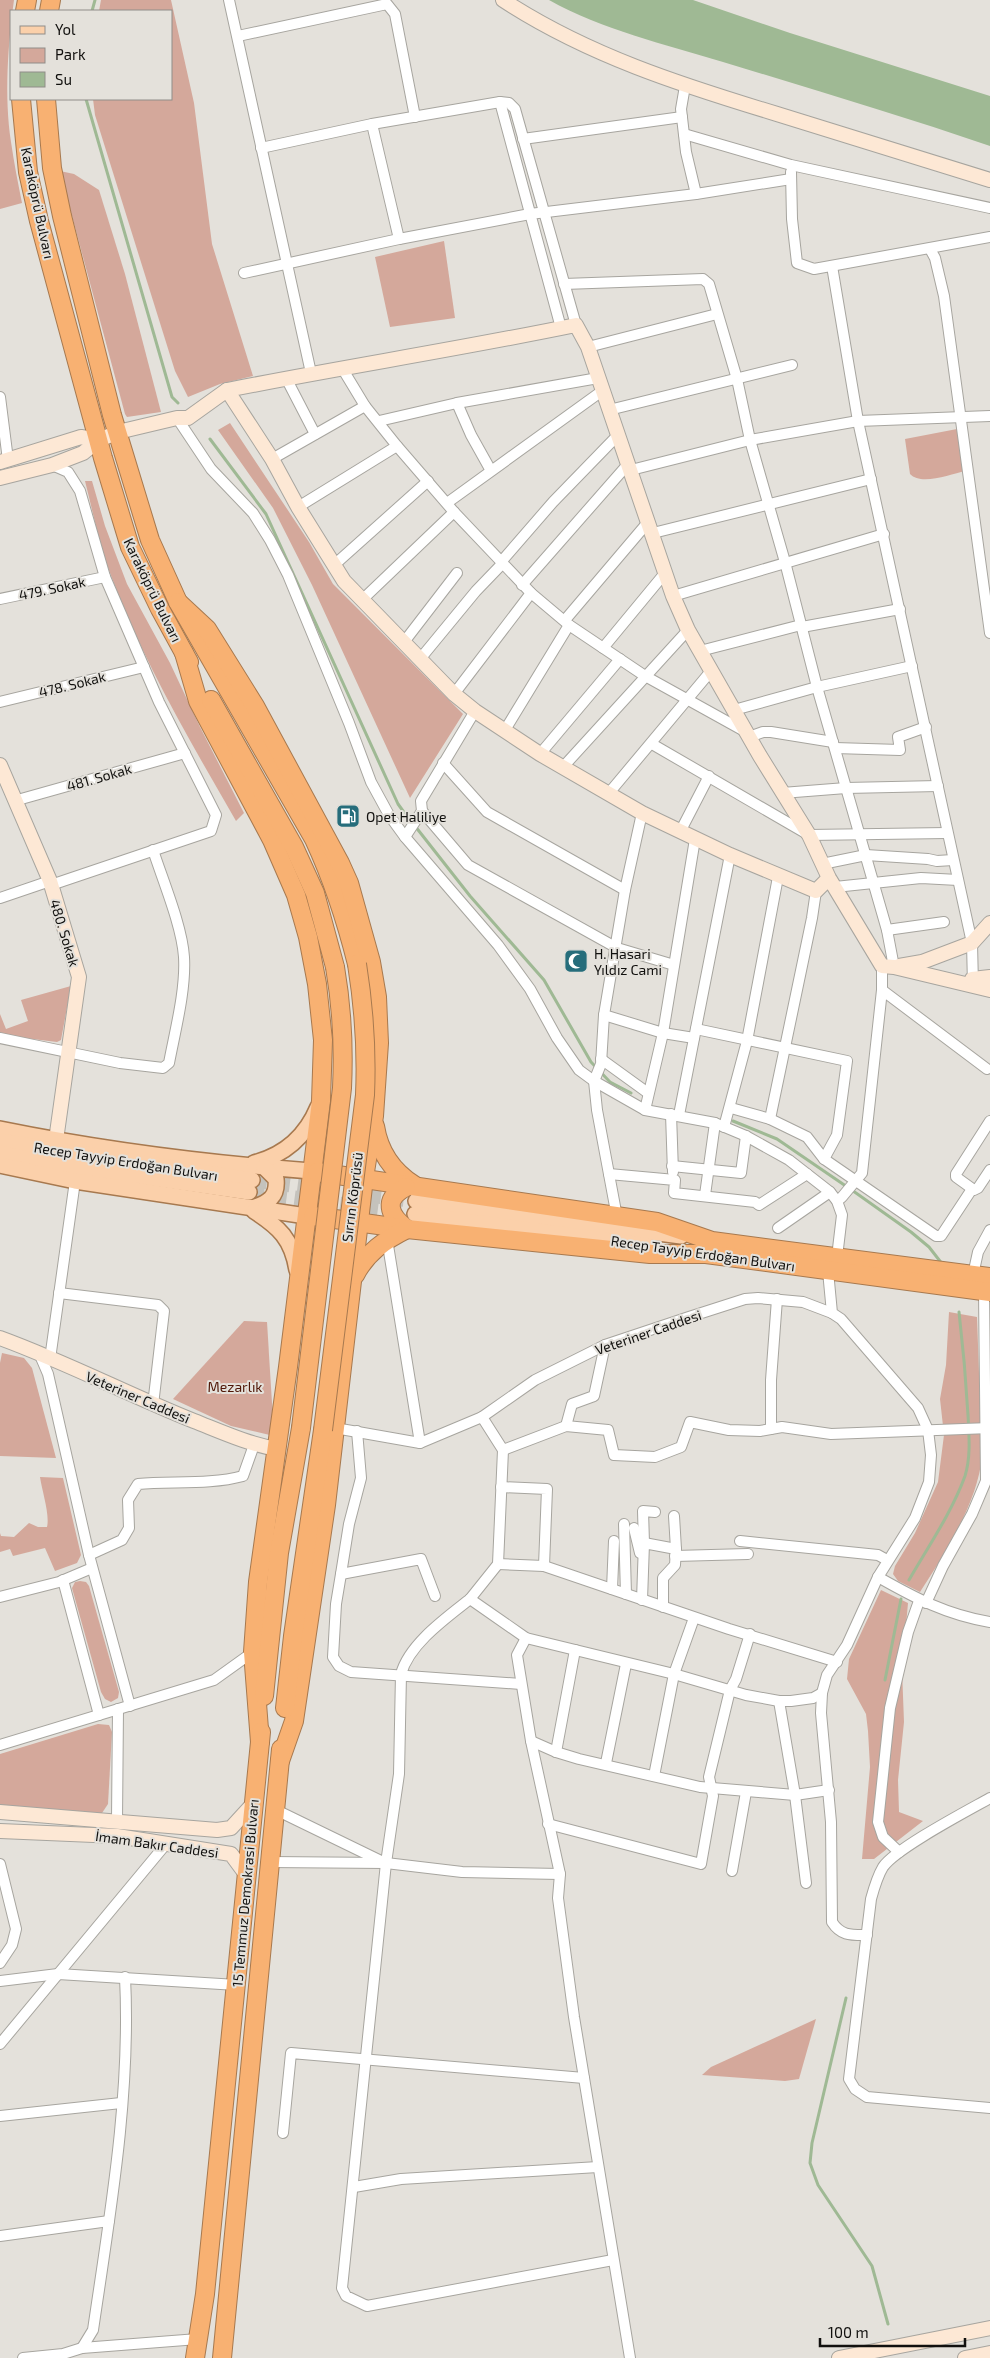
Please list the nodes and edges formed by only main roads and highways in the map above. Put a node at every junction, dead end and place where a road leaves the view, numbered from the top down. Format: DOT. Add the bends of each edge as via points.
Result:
graph roads {
  1 [pos="21,100"];
  2 [pos="46,100"];
  3 [pos="178,602"];
  4 [pos="184,652"];
  5 [pos="357,964"];
  6 [pos="335,967"];
  7 [pos="321,1101"];
  8 [pos="374,1116"];
  9 [pos="0,1129"];
  10 [pos="0,1141"];
  11 [pos="0,1153"];
  12 [pos="0,1165"];
  13 [pos="244,1166"];
  14 [pos="264,1168"];
  15 [pos="312,1171"];
  16 [pos="364,1178"];
  17 [pos="413,1204"];
  18 [pos="250,1208"];
  19 [pos="306,1216"];
  20 [pos="359,1222"];
  21 [pos="709,1248"];
  22 [pos="354,1277"];
  23 [pos="298,1283"];
  24 [pos="984,1284"];
  25 [pos="301,1428"];
  26 [pos="329,1429"];
  27 [pos="260,1742"];
  28 [pos="195,2358"];
  29 [pos="222,2358"];
  1 -- 4 [label="highway, Karaköprü Bulvarı" via="28,172 39,221 130,547"];
  2 -- 3 [label="highway, Karaköprü Bulvarı" via="52,168 62,216 118,432 150,540"];
  3 -- 5 [label="highway, Karaköprü Bulvarı" via="314,839 345,917"];
  3 -- 8 [label="highway" via="207,629 255,706 349,883 365,934 377,996 379,1043"];
  4 -- 6 [label="highway, Karaköprü Bulvarı" via="294,848 315,893"];
  4 -- 7 [label="highway" via="198,701 272,840 296,895 317,984 323,1040"];
  5 -- 26 [label="highway, Sırrın Köprüsü, bridge" via="367,1055 365,1095"];
  6 -- 25 [label="highway, Sırrın Köprüsü, bridge" via="342,1011 342,1088"];
  7 -- 13 [label="main road" via="305,1132 293,1144 278,1155"];
  7 -- 15 [label="highway"];
  8 -- 16 [label="highway"];
  8 -- 17 [label="highway" via="378,1142"];
  9 -- 13 [label="main road"];
  10 -- 11 [label="main road, Recep Tayyip Erdoğan Bulvarı" via="251,1186 54,1164"];
  12 -- 18 [label="main road" via="75,1181"];
  13 -- 14 [label="main road"];
  14 -- 15 [label="main road"];
  14 -- 18 [label="main road" via="276,1179 277,1188 266,1204"];
  15 -- 16 [label="highway"];
  15 -- 19 [label="highway"];
  16 -- 17 [label="highway"];
  16 -- 20 [label="highway"];
  17 -- 20 [label="highway"];
  17 -- 21 [label="main road, Recep Tayyip Erdoğan Bulvarı" via="654,1232"];
  17 -- 21 [label="highway" via="650,1254"];
  17 -- 21 [label="highway" via="656,1222"];
  17 -- 22 [label="highway" via="387,1239 361,1264"];
  18 -- 19 [label="main road"];
  18 -- 23 [label="main road" via="282,1232 294,1254"];
  19 -- 20 [label="highway"];
  19 -- 23 [label="highway"];
  20 -- 22 [label="highway"];
  21 -- 24 [label="highway, Recep Tayyip Erdoğan Bulvarı"];
  22 -- 26 [label="highway"];
  23 -- 27 [label="highway" via="258,1582 253,1652"];
  25 -- 27 [label="highway, 15 Temmuz Demokrasi Bulvarı" via="280,1553"];
  26 -- 29 [label="highway, 15 Temmuz Demokrasi Bulvarı" via="293,1636"];
  27 -- 28 [label="highway, 15 Temmuz Demokrasi Bulvarı" via="205,2294"];
}
